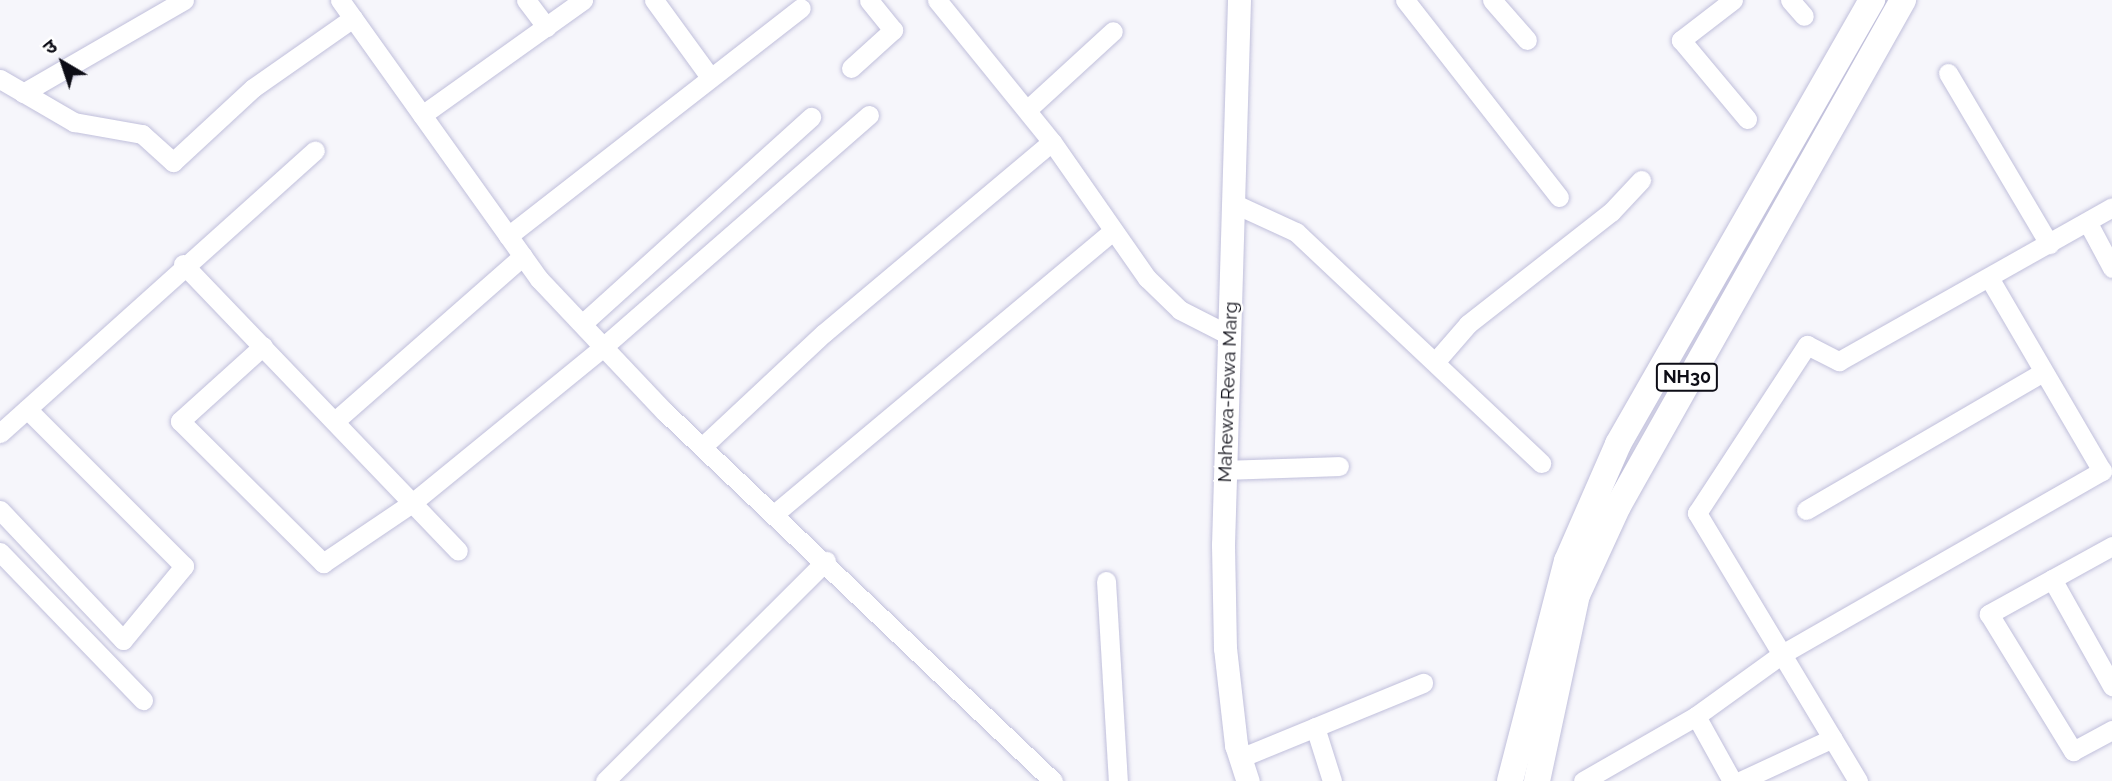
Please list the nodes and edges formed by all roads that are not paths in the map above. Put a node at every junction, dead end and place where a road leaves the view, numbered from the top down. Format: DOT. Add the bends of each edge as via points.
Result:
graph roads {
  1 [pos="184,0"];
  2 [pos="340,0"];
  3 [pos="526,0"];
  4 [pos="583,0"];
  5 [pos="654,0"];
  6 [pos="869,0"];
  7 [pos="937,0"];
  8 [pos="1239,0"];
  9 [pos="1405,0"];
  10 [pos="1492,0"];
  11 [pos="1733,0"];
  12 [pos="1790,0"];
  13 [pos="1872,0"];
  14 [pos="1903,0"];
  15 [pos="802,8"];
  16 [pos="1804,16"];
  17 [pos="353,18"];
  18 [pos="546,27"];
  19 [pos="1113,31"];
  20 [pos="1527,40"];
  21 [pos="851,68"];
  22 [pos="1948,74"];
  23 [pos="710,77"];
  24 [pos="9,90"];
  25 [pos="1028,109"];
  26 [pos="422,115"];
  27 [pos="869,115"];
  28 [pos="811,117"];
  29 [pos="1747,119"];
  30 [pos="1052,142"];
  31 [pos="315,150"];
  32 [pos="1641,180"];
  33 [pos="1559,197"];
  34 [pos="1233,203"];
  35 [pos="2112,207"];
  36 [pos="2088,223"];
  37 [pos="1112,232"];
  38 [pos="508,236"];
  39 [pos="2049,244"];
  40 [pos="523,257"];
  41 [pos="183,264"];
  42 [pos="2112,268"];
  43 [pos="1989,278"];
  44 [pos="582,324"];
  45 [pos="1229,335"];
  46 [pos="263,346"];
  47 [pos="603,347"];
  48 [pos="1436,361"];
  49 [pos="2043,372"];
  50 [pos="27,409"];
  51 [pos="335,421"];
  52 [pos="0,433"];
  53 [pos="702,447"];
  54 [pos="1541,463"];
  55 [pos="1339,466"];
  56 [pos="1225,470"];
  57 [pos="412,503"];
  58 [pos="0,510"];
  59 [pos="1806,510"];
  60 [pos="773,515"];
  61 [pos="2112,546"];
  62 [pos="458,551"];
  63 [pos="0,552"];
  64 [pos="826,561"];
  65 [pos="2052,579"];
  66 [pos="1106,581"];
  67 [pos="1782,654"];
  68 [pos="1423,683"];
  69 [pos="2112,686"];
  70 [pos="143,700"];
  71 [pos="1696,716"];
  72 [pos="1315,727"];
  73 [pos="2112,730"];
  74 [pos="1833,738"];
  75 [pos="1240,758"];
  76 [pos="605,781"];
  77 [pos="1053,781"];
  78 [pos="1118,781"];
  79 [pos="1248,781"];
  80 [pos="1332,781"];
  81 [pos="1510,781"];
  82 [pos="1536,781"];
  83 [pos="1583,781"];
  84 [pos="1732,781"];
  85 [pos="1740,781"];
  86 [pos="1858,781"];
  1 -- 24 [label="street"];
  2 -- 17 [label="street"];
  3 -- 18 [label="street"];
  4 -- 18 [label="street"];
  5 -- 23 [label="street"];
  6 -- 21 [label="street" via="893,30"];
  7 -- 25 [label="street"];
  8 -- 34 [label="main road, Mahewa-Rewa Marg"];
  9 -- 33 [label="street"];
  10 -- 20 [label="street"];
  11 -- 29 [label="street" via="1681,40"];
  12 -- 16 [label="street"];
  13 -- 81 [label="highway, NH30" via="1618,444 1567,561"];
  14 -- 82 [label="highway, NH30" via="1618,506 1577,595"];
  15 -- 23 [label="street"];
  17 -- 24 [label="street" via="253,88 173,162 142,134 74,122"];
  17 -- 26 [label="street"];
  18 -- 26 [label="street"];
  19 -- 25 [label="street"];
  22 -- 39 [label="street"];
  23 -- 38 [label="street"];
  25 -- 30 [label="street"];
  26 -- 38 [label="street"];
  27 -- 47 [label="street"];
  28 -- 44 [label="street"];
  30 -- 37 [label="street"];
  30 -- 53 [label="street" via="824,333"];
  31 -- 41 [label="street"];
  32 -- 48 [label="street" via="1611,212 1468,324"];
  34 -- 45 [label="main road, Mahewa-Rewa Marg"];
  34 -- 48 [label="street" via="1296,232"];
  35 -- 36 [label="street"];
  36 -- 39 [label="street"];
  36 -- 42 [label="street"];
  37 -- 45 [label="street" via="1180,310"];
  37 -- 60 [label="street"];
  38 -- 40 [label="street"];
  39 -- 43 [label="street"];
  40 -- 44 [label="street"];
  40 -- 51 [label="street"];
  41 -- 46 [label="street"];
  41 -- 50 [label="street"];
  43 -- 49 [label="street"];
  43 -- 67 [label="street" via="1839,361 1807,345 1697,513"];
  44 -- 47 [label="street"];
  45 -- 56 [label="main road, Mahewa-Rewa Marg"];
  46 -- 51 [label="street"];
  46 -- 57 [label="street" via="180,421 323,563"];
  47 -- 53 [label="street"];
  47 -- 57 [label="street"];
  48 -- 54 [label="street"];
  49 -- 59 [label="street"];
  49 -- 67 [label="street" via="2102,471"];
  50 -- 52 [label="street"];
  50 -- 58 [label="street" via="184,566 123,640"];
  51 -- 57 [label="street"];
  53 -- 60 [label="street"];
  55 -- 56 [label="street"];
  56 -- 75 [label="main road, Mahewa-Rewa Marg" via="1224,648"];
  57 -- 62 [label="street"];
  60 -- 64 [label="street"];
  61 -- 65 [label="street"];
  63 -- 70 [label="street"];
  64 -- 76 [label="street"];
  64 -- 77 [label="street"];
  65 -- 69 [label="street"];
  65 -- 73 [label="street" via="1989,614 2073,751"];
  66 -- 78 [label="street"];
  67 -- 71 [label="street"];
  67 -- 74 [label="street"];
  68 -- 72 [label="street"];
  71 -- 83 [label="street"];
  71 -- 84 [label="street"];
  72 -- 75 [label="street"];
  72 -- 80 [label="street"];
  74 -- 85 [label="street"];
  74 -- 86 [label="street"];
  75 -- 79 [label="main road, Mahewa-Rewa Marg"];
}
